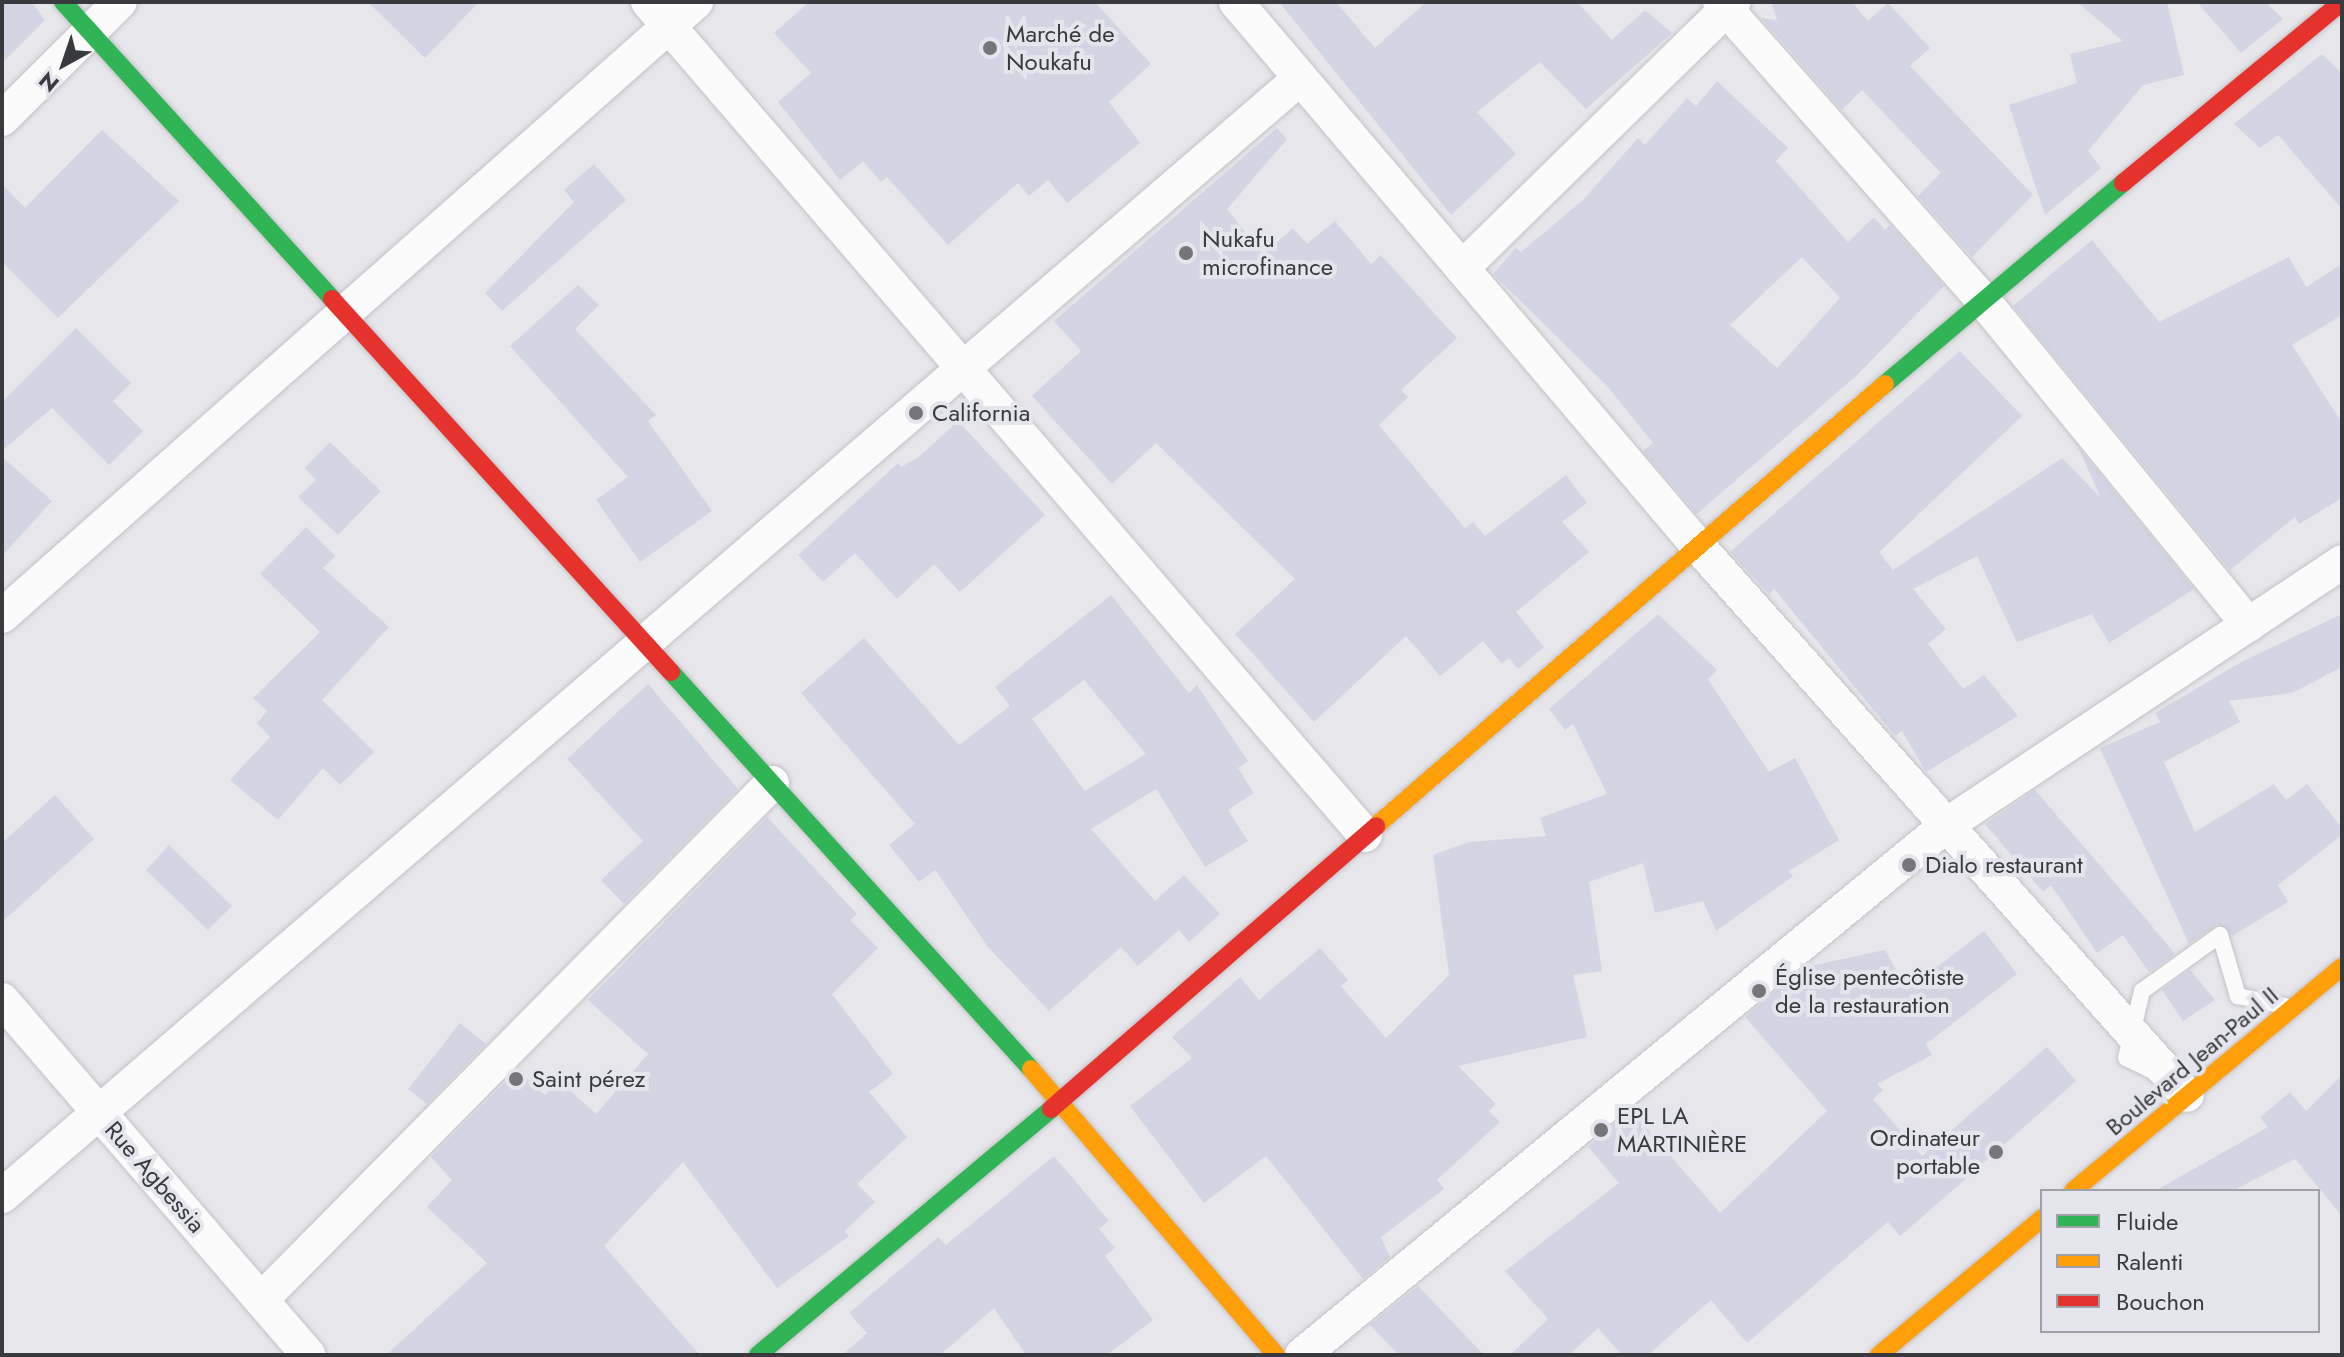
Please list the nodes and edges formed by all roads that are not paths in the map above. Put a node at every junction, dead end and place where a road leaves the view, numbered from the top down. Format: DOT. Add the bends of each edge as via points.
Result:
graph roads {
  1 [pos="63,2"];
  2 [pos="120,2"];
  3 [pos="696,2"];
  4 [pos="1236,2"];
  5 [pos="2342,2"];
  6 [pos="1726,4"];
  7 [pos="658,14"];
  8 [pos="91,31"];
  9 [pos="1298,80"];
  10 [pos="2,119"];
  11 [pos="1462,268"];
  12 [pos="1982,299"];
  13 [pos="349,314"];
  14 [pos="959,370"];
  15 [pos="1698,546"];
  16 [pos="2342,562"];
  17 [pos="2,616"];
  18 [pos="2249,625"];
  19 [pos="642,639"];
  20 [pos="772,783"];
  21 [pos="1948,824"];
  22 [pos="1365,835"];
  23 [pos="2342,967"];
  24 [pos="2,1000"];
  25 [pos="2294,1008"];
  26 [pos="2190,1092"];
  27 [pos="1060,1101"];
  28 [pos="98,1111"];
  29 [pos="2075,1189"];
  30 [pos="2,1196"];
  31 [pos="2040,1220"];
  32 [pos="261,1300"];
  33 [pos="308,1355"];
  34 [pos="758,1355"];
  35 [pos="1276,1355"];
  36 [pos="1302,1355"];
  37 [pos="1879,1355"];
  1 -- 8 [label="street"];
  2 -- 8 [label="street"];
  3 -- 7 [label="street"];
  4 -- 9 [label="street"];
  5 -- 12 [label="street"];
  6 -- 11 [label="street"];
  6 -- 12 [label="street"];
  7 -- 13 [label="street"];
  7 -- 14 [label="street"];
  8 -- 10 [label="street"];
  8 -- 13 [label="street"];
  9 -- 11 [label="street"];
  9 -- 14 [label="street"];
  11 -- 15 [label="street"];
  12 -- 15 [label="street"];
  12 -- 18 [label="street"];
  13 -- 17 [label="street"];
  13 -- 19 [label="street"];
  14 -- 19 [label="street"];
  14 -- 22 [label="street"];
  15 -- 21 [label="street"];
  15 -- 22 [label="street"];
  16 -- 18 [label="street"];
  18 -- 21 [label="street"];
  19 -- 20 [label="street"];
  19 -- 28 [label="street"];
  20 -- 27 [label="street"];
  20 -- 32 [label="street"];
  21 -- 26 [label="street"];
  21 -- 36 [label="street"];
  22 -- 27 [label="street"];
  23 -- 25 [label="street, Boulevard Jean-Paul II"];
  24 -- 28 [label="street, Rue Agbessia"];
  25 -- 26 [label="street, Boulevard Jean-Paul II"];
  25 -- 26 [label="lane" via="2238,996 2220,935 2142,991 2126,1058"];
  26 -- 29 [label="street, Boulevard Jean-Paul II"];
  27 -- 34 [label="street"];
  27 -- 35 [label="street"];
  28 -- 30 [label="street"];
  28 -- 32 [label="street, Rue Agbessia"];
  31 -- 37 [label="street"];
  32 -- 33 [label="street, Rue Agbessia"];
}
